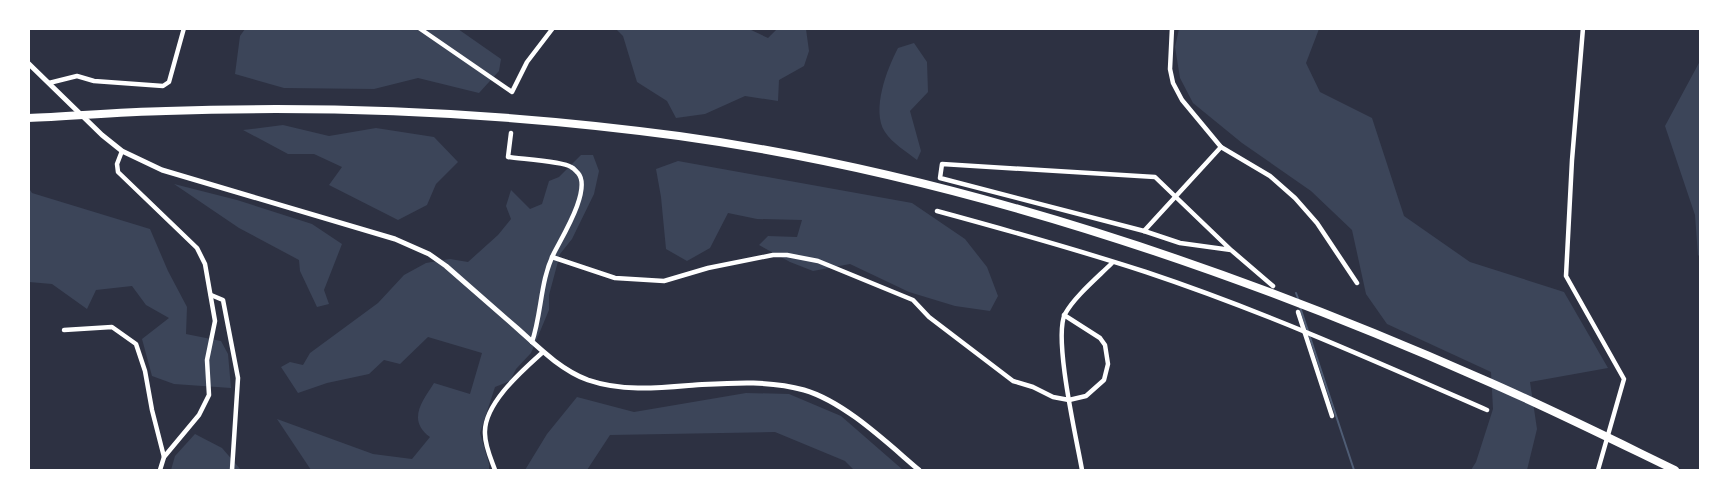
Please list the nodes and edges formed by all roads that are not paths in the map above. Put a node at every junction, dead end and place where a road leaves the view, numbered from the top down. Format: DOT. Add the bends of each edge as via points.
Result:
graph roads {
  1 [pos="184,28"];
  2 [pos="419,28"];
  3 [pos="553,28"];
  4 [pos="1172,28"];
  5 [pos="1584,28"];
  6 [pos="28,63"];
  7 [pos="49,83"];
  8 [pos="28,118"];
  9 [pos="511,132"];
  10 [pos="1221,147"];
  11 [pos="122,151"];
  12 [pos="1177,196"];
  13 [pos="937,211"];
  14 [pos="1144,231"];
  15 [pos="1231,250"];
  16 [pos="552,256"];
  17 [pos="1112,263"];
  18 [pos="1357,284"];
  19 [pos="1273,286"];
  20 [pos="211,295"];
  21 [pos="1298,312"];
  22 [pos="1064,315"];
  23 [pos="64,330"];
  24 [pos="1305,331"];
  25 [pos="532,342"];
  26 [pos="543,352"];
  27 [pos="1069,400"];
  28 [pos="1487,410"];
  29 [pos="1332,416"];
  30 [pos="164,457"];
  31 [pos="160,471"];
  32 [pos="232,471"];
  33 [pos="495,471"];
  34 [pos="919,471"];
  35 [pos="1082,471"];
  36 [pos="1598,471"];
  37 [pos="1675,471"];
  1 -- 7 [label="street" via="169,82 163,86 76,76"];
  2 -- 3 [label="street" via="512,92 527,62"];
  4 -- 10 [label="street" via="1173,83"];
  5 -- 36 [label="street" via="1566,276 1624,379"];
  6 -- 7 [label="street"];
  7 -- 11 [label="street"];
  8 -- 37 [label="highway" via="166,111 390,111 490,116 681,136 847,166 998,204 1180,261 1293,302 1482,379"];
  9 -- 16 [label="street" via="508,157 570,166 580,175 580,194 573,215"];
  10 -- 12 [label="street"];
  10 -- 18 [label="street" via="1269,176 1295,198"];
  11 -- 20 [label="street" via="118,172 197,248 205,264"];
  11 -- 25 [label="street" via="162,170 395,239 429,254"];
  12 -- 14 [label="street"];
  12 -- 14 [label="street" via="1155,177 942,164 940,178"];
  12 -- 15 [label="street"];
  13 -- 17 [label="street"];
  14 -- 15 [label="street" via="1180,243"];
  15 -- 19 [label="street"];
  16 -- 25 [label="street" via="544,277"];
  16 -- 27 [label="street" via="615,278 664,280 773,255 818,261 912,300 1013,381"];
  17 -- 22 [label="street"];
  17 -- 24 [label="street"];
  20 -- 30 [label="street" via="215,321 207,360 209,395 199,416"];
  20 -- 32 [label="street" via="223,300 238,378"];
  21 -- 24 [label="street"];
  22 -- 27 [label="street" via="1062,338"];
  22 -- 27 [label="street" via="1100,338 1108,364 1104,380 1086,396"];
  23 -- 30 [label="street" via="112,327 136,344"];
  24 -- 28 [label="street"];
  24 -- 29 [label="street"];
  25 -- 26 [label="street"];
  26 -- 33 [label="street" via="506,388 490,413 484,433"];
  26 -- 34 [label="street" via="585,379 609,386 635,389 764,384 803,390 852,416"];
  27 -- 35 [label="street"];
  30 -- 31 [label="street"];
}
